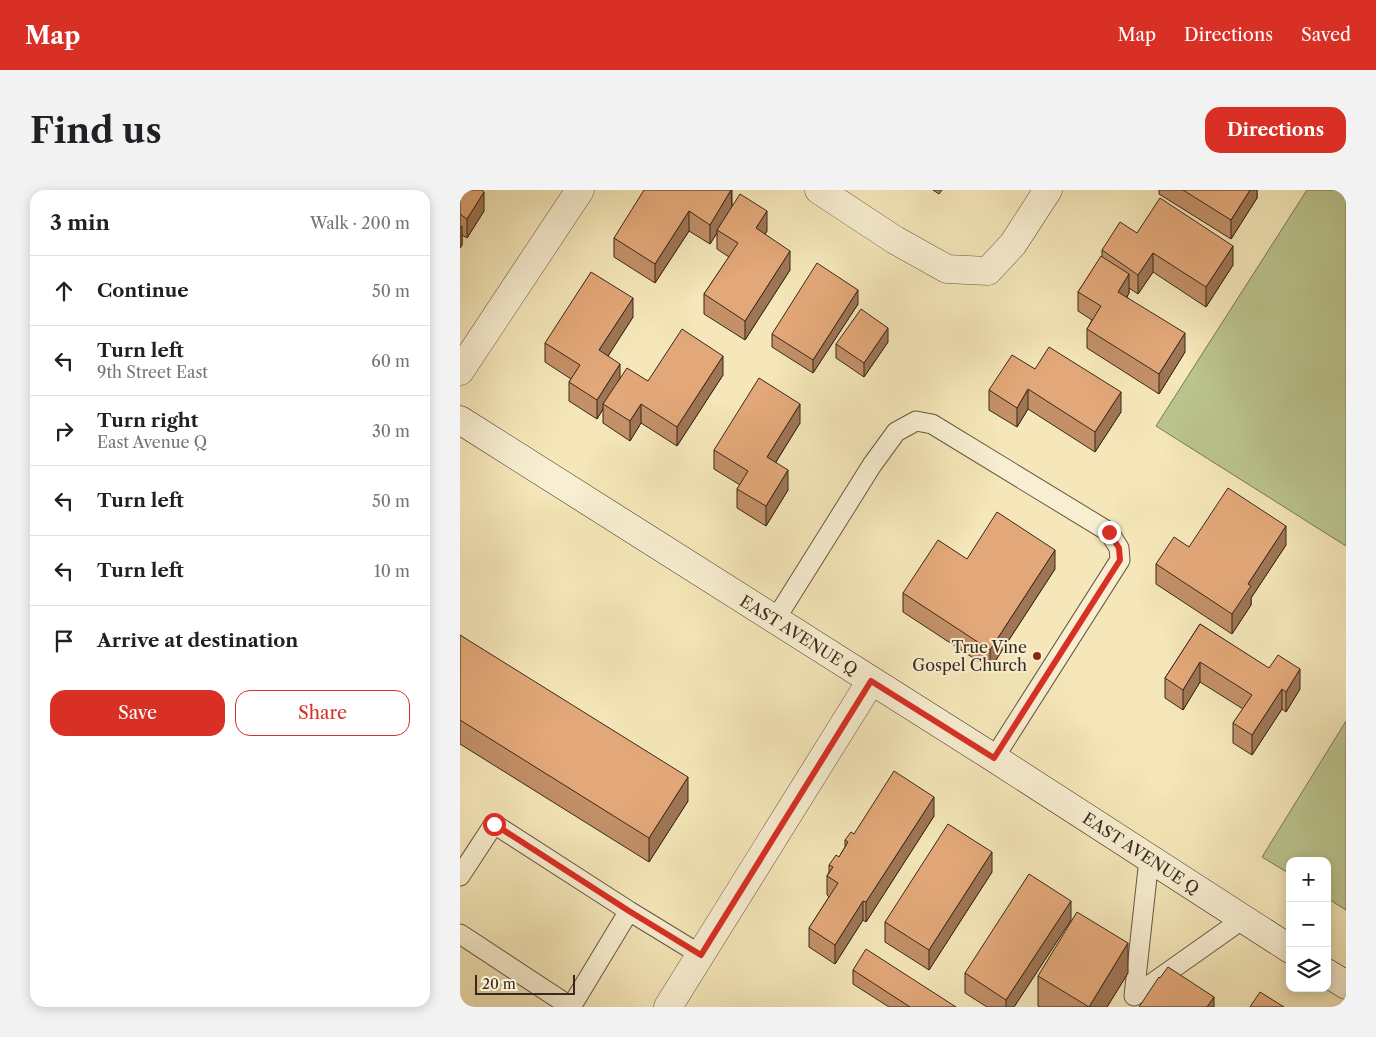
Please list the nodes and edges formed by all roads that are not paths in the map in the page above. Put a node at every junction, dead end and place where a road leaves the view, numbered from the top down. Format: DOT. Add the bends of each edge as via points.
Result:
graph roads {
  1 [pos="580,190"];
  2 [pos="819,190"];
  3 [pos="1048,190"];
  4 [pos="460,371"];
  5 [pos="460,420"];
  6 [pos="775,620"];
  7 [pos="871,681"];
  8 [pos="994,758"];
  9 [pos="1149,859"];
  10 [pos="460,876"];
  11 [pos="629,911"];
  12 [pos="1243,919"];
  13 [pos="460,934"];
  14 [pos="1287,947"];
  15 [pos="701,955"];
  16 [pos="1331,976"];
  17 [pos="1346,986"];
  18 [pos="1131,1001"];
  19 [pos="668,1007"];
  1 -- 4 [label="main road"];
  2 -- 3 [label="main road" via="895,240 948,269 988,270 1014,244"];
  5 -- 6 [label="main road, EAST AVENUE Q"];
  6 -- 7 [label="main road, EAST AVENUE Q"];
  6 -- 8 [label="lane" via="896,432 916,421 932,424 1109,532 1119,548 1120,560"];
  7 -- 8 [label="main road, EAST AVENUE Q"];
  7 -- 15 [label="main road"];
  8 -- 9 [label="main road, EAST AVENUE Q"];
  9 -- 12 [label="main road, EAST AVENUE Q"];
  9 -- 18 [label="lane"];
  10 -- 11 [label="lane" via="494,824"];
  11 -- 13 [label="lane" via="571,1007"];
  11 -- 15 [label="lane"];
  12 -- 14 [label="main road, EAST AVENUE Q"];
  12 -- 18 [label="lane"];
  15 -- 19 [label="main road"];
  16 -- 17 [label="main road"];
}
